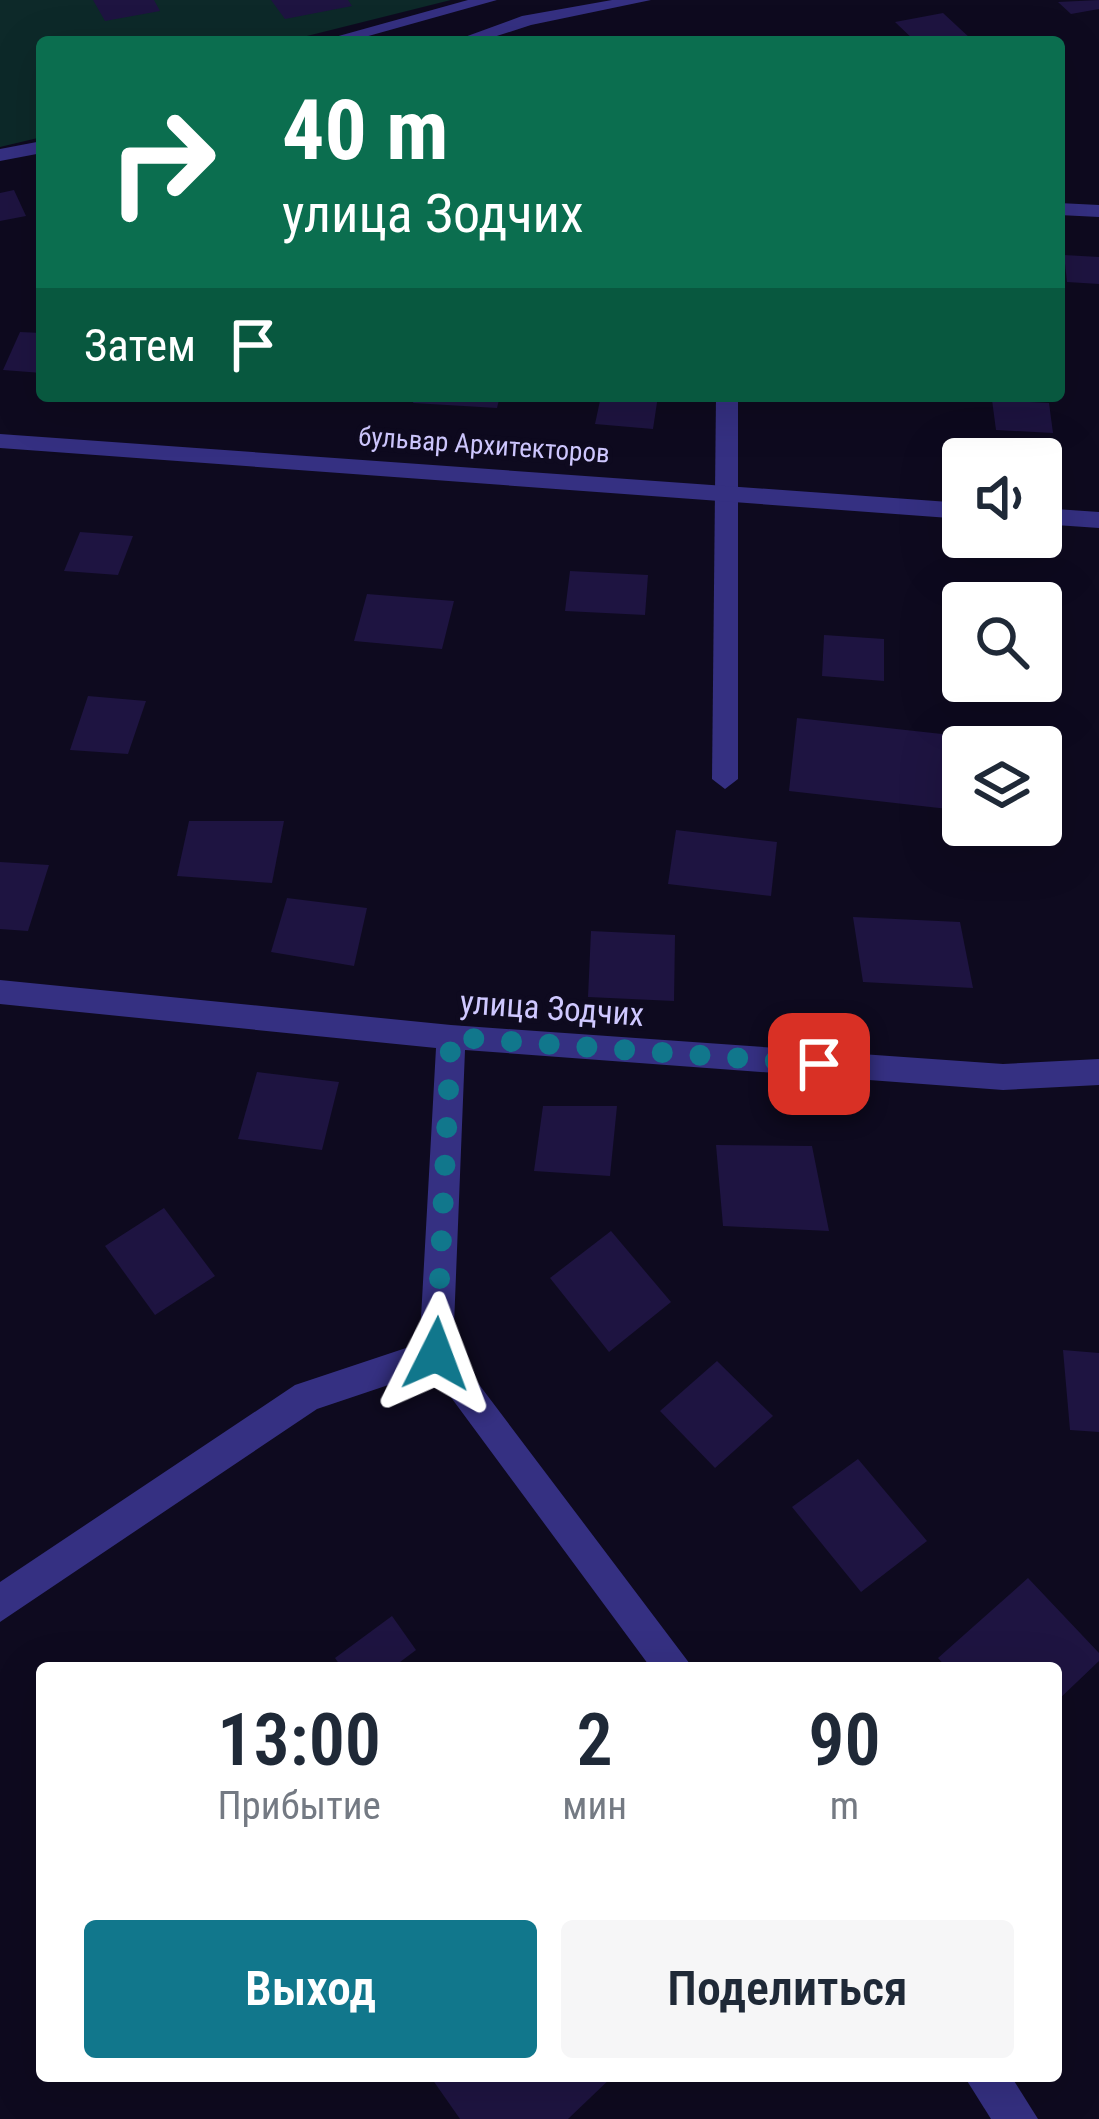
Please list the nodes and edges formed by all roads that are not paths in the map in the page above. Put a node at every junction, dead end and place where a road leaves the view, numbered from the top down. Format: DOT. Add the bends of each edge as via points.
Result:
graph roads {
  1 [pos="488,0"];
  2 [pos="642,0"];
  3 [pos="540,8"];
  4 [pos="375,36"];
  5 [pos="474,36"];
  6 [pos="36,148"];
  7 [pos="0,155"];
  8 [pos="1065,209"];
  9 [pos="1099,211"];
  10 [pos="727,402"];
  11 [pos="0,442"];
  12 [pos="724,493"];
  13 [pos="942,509"];
  14 [pos="1062,517"];
  15 [pos="1099,520"];
  16 [pos="724,779"];
  17 [pos="0,992"];
  18 [pos="451,1037"];
  19 [pos="1099,1072"];
  20 [pos="436,1354"];
  21 [pos="0,1604"];
  22 [pos="669,1662"];
  23 [pos="989,2082"];
  24 [pos="1017,2119"];
  1 -- 4 [label="street"];
  2 -- 3 [label="street"];
  3 -- 5 [label="street"];
  6 -- 7 [label="street"];
  8 -- 9 [label="street"];
  10 -- 12 [label="street"];
  11 -- 12 [label="street, бульвар Архитекторов"];
  12 -- 13 [label="street, бульвар Архитекторов"];
  12 -- 16 [label="street"];
  14 -- 15 [label="street"];
  17 -- 18 [label="street, улица Зодчих"];
  18 -- 19 [label="street, улица Зодчих" via="1003,1077"];
  18 -- 20 [label="street"];
  20 -- 21 [label="street" via="308,1396"];
  20 -- 22 [label="street"];
  23 -- 24 [label="street"];
}
